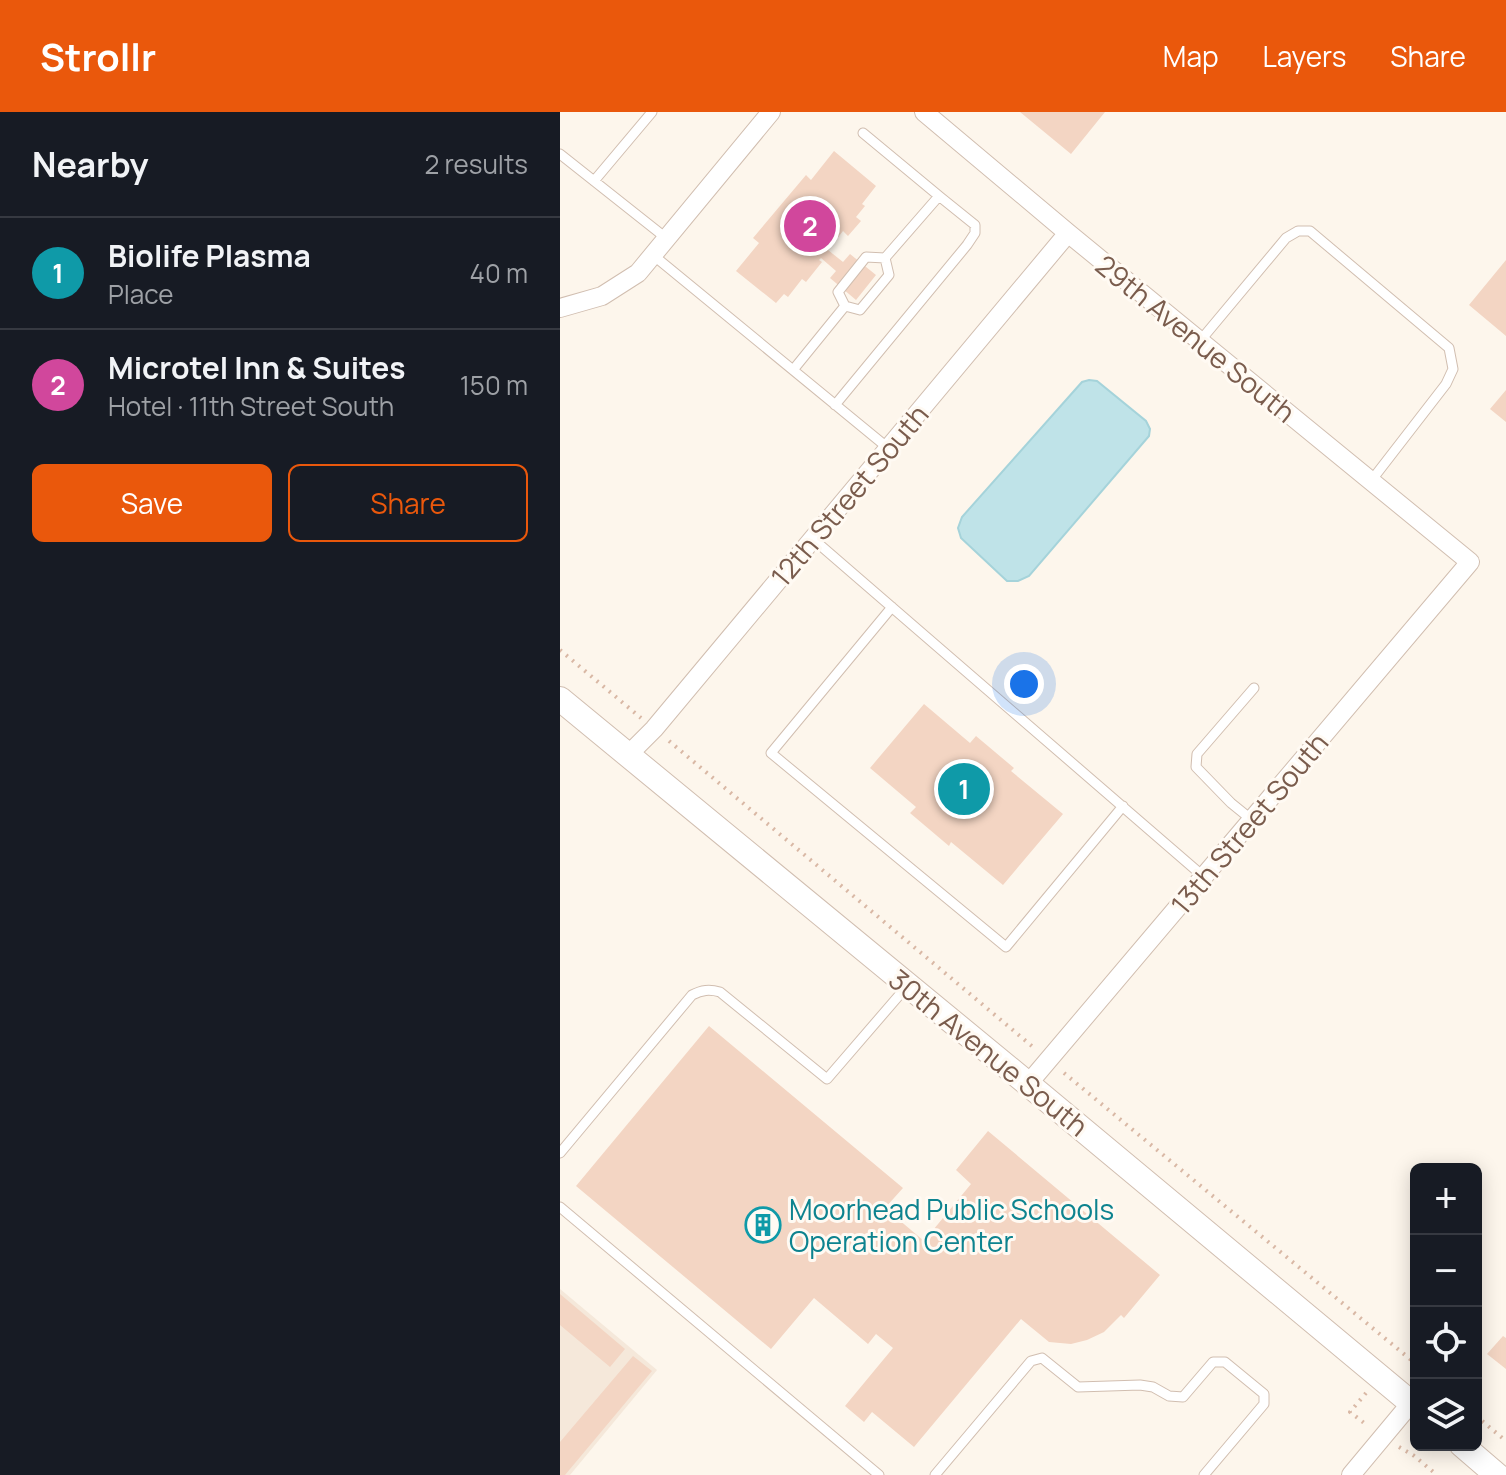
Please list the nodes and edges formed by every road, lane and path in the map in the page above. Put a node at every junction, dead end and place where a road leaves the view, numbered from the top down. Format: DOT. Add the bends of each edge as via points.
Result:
graph roads {
  1 [pos="652,112"];
  2 [pos="771,112"];
  3 [pos="924,112"];
  4 [pos="863,133"];
  5 [pos="560,154"];
  6 [pos="594,181"];
  7 [pos="939,196"];
  8 [pos="1068,233"];
  9 [pos="666,238"];
  10 [pos="653,255"];
  11 [pos="885,258"];
  12 [pos="845,306"];
  13 [pos="560,308"];
  14 [pos="1200,341"];
  15 [pos="793,370"];
  16 [pos="835,405"];
  17 [pos="888,448"];
  18 [pos="1371,481"];
  19 [pos="812,539"];
  20 [pos="1470,562"];
  21 [pos="892,607"];
  22 [pos="560,650"];
  23 [pos="1254,688"];
  24 [pos="560,699"];
  25 [pos="654,729"];
  26 [pos="627,756"];
  27 [pos="1123,806"];
  28 [pos="1252,820"];
  29 [pos="1204,877"];
  30 [pos="908,985"];
  31 [pos="1049,1061"];
  32 [pos="1028,1084"];
  33 [pos="560,1153"];
  34 [pos="560,1207"];
  35 [pos="1410,1359"];
  36 [pos="1410,1402"];
  37 [pos="1410,1409"];
  38 [pos="1482,1421"];
  39 [pos="1506,1441"];
  40 [pos="1469,1451"];
  41 [pos="1413,1455"];
  42 [pos="879,1475"];
  43 [pos="935,1475"];
  44 [pos="1204,1475"];
  45 [pos="1351,1475"];
  46 [pos="1437,1475"];
  47 [pos="1497,1475"];
  1 -- 6 [label="lane"];
  2 -- 9 [label="street"];
  3 -- 8 [label="street, 29th Avenue South"];
  4 -- 7 [label="lane"];
  5 -- 6 [label="lane"];
  6 -- 9 [label="lane"];
  7 -- 11 [label="lane"];
  7 -- 16 [label="lane" via="975,225 975,233"];
  8 -- 14 [label="street, 29th Avenue South"];
  8 -- 17 [label="street, 12th Street South"];
  9 -- 10 [label="street"];
  10 -- 13 [label="street" via="638,273 602,296"];
  10 -- 15 [label="lane"];
  11 -- 12 [label="lane" via="889,275 860,310"];
  11 -- 12 [label="lane" via="866,257 838,292"];
  12 -- 15 [label="lane"];
  14 -- 18 [label="street, 29th Avenue South"];
  14 -- 18 [label="lane" via="1286,238 1310,231 1449,348 1453,369 1446,384"];
  15 -- 16 [label="lane"];
  16 -- 17 [label="lane"];
  17 -- 19 [label="street, 12th Street South"];
  18 -- 20 [label="street, 29th Avenue South"];
  19 -- 21 [label="lane"];
  19 -- 25 [label="street, 12th Street South"];
  20 -- 28 [label="street, 13th Street South"];
  21 -- 27 [label="lane"];
  21 -- 27 [label="lane" via="771,753 1006,947"];
  22 -- 25 [label="path"];
  23 -- 28 [label="lane" via="1197,754 1196,767"];
  24 -- 26 [label="street, 30th Avenue South"];
  25 -- 26 [label="street, 12th Street South"];
  25 -- 31 [label="path"];
  26 -- 30 [label="street, 30th Avenue South"];
  27 -- 29 [label="lane"];
  28 -- 29 [label="street, 13th Street South"];
  29 -- 31 [label="street, 13th Street South"];
  30 -- 32 [label="street, 30th Avenue South"];
  30 -- 33 [label="lane" via="827,1079 720,992 700,991"];
  31 -- 32 [label="street, 13th Street South"];
  31 -- 35 [label="path"];
  32 -- 36 [label="street, 30th Avenue South"];
  34 -- 42 [label="lane"];
  37 -- 45 [label="street"];
  38 -- 39 [label="path"];
  40 -- 47 [label="street"];
  41 -- 46 [label="path"];
  43 -- 44 [label="lane" via="1031,1361 1042,1358 1078,1387 1140,1385 1183,1397 1213,1362 1225,1362 1264,1394 1264,1404"];
}
